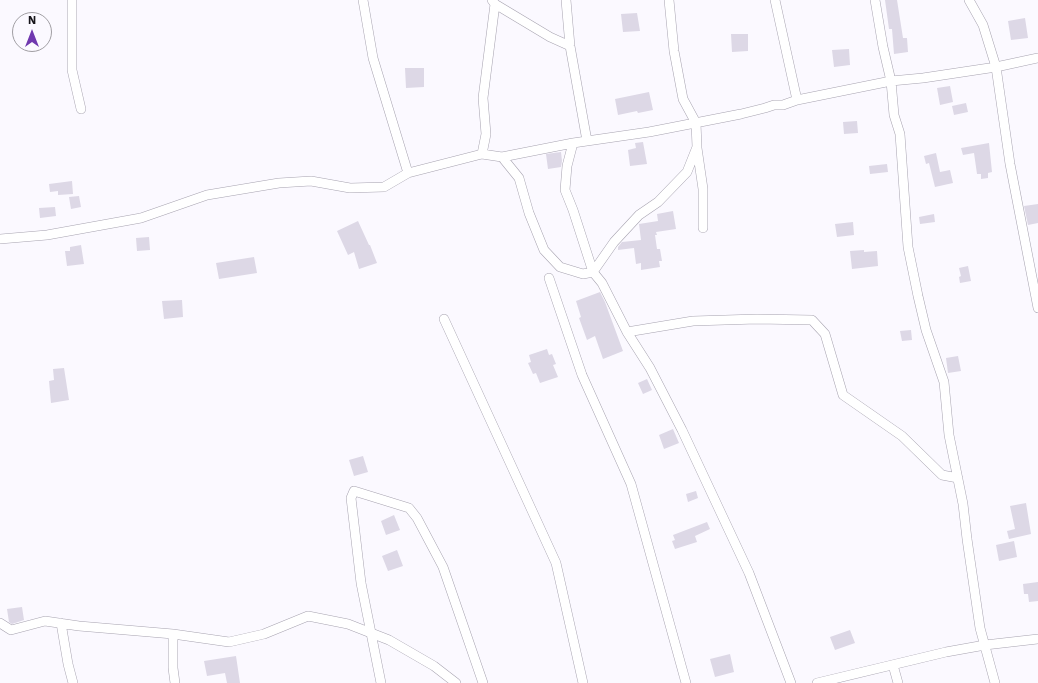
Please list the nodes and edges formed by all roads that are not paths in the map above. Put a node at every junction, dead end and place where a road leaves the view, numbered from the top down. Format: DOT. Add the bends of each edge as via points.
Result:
graph roads {
  1 [pos="72,0"];
  2 [pos="362,0"];
  3 [pos="566,0"];
  4 [pos="669,0"];
  5 [pos="775,0"];
  6 [pos="875,0"];
  7 [pos="970,0"];
  8 [pos="494,2"];
  9 [pos="570,46"];
  10 [pos="1038,58"];
  11 [pos="996,67"];
  12 [pos="891,81"];
  13 [pos="797,100"];
  14 [pos="81,109"];
  15 [pos="696,123"];
  16 [pos="587,141"];
  17 [pos="573,143"];
  18 [pos="697,147"];
  19 [pos="482,154"];
  20 [pos="502,157"];
  21 [pos="408,173"];
  22 [pos="703,228"];
  23 [pos="0,239"];
  24 [pos="593,272"];
  25 [pos="549,278"];
  26 [pos="1038,308"];
  27 [pos="444,319"];
  28 [pos="627,332"];
  29 [pos="958,478"];
  30 [pos="0,623"];
  31 [pos="61,623"];
  32 [pos="371,633"];
  33 [pos="173,634"];
  34 [pos="1038,639"];
  35 [pos="985,645"];
  36 [pos="893,665"];
  37 [pos="73,683"];
  38 [pos="176,683"];
  39 [pos="381,683"];
  40 [pos="456,683"];
  41 [pos="483,683"];
  42 [pos="583,683"];
  43 [pos="686,683"];
  44 [pos="791,683"];
  45 [pos="817,683"];
  46 [pos="898,683"];
  47 [pos="995,683"];
  1 -- 14 [label="street" via="72,70"];
  2 -- 21 [label="street" via="373,58"];
  3 -- 9 [label="street"];
  4 -- 15 [label="street" via="674,51 683,99"];
  5 -- 13 [label="street"];
  6 -- 12 [label="street"];
  7 -- 11 [label="street" via="983,25"];
  8 -- 9 [label="street" via="550,37"];
  8 -- 19 [label="street" via="483,98 486,134"];
  9 -- 16 [label="street"];
  10 -- 11 [label="street"];
  11 -- 12 [label="street"];
  11 -- 26 [label="street" via="1010,164"];
  12 -- 13 [label="street"];
  12 -- 29 [label="street" via="894,115 900,134 908,247 921,309 944,382 949,435"];
  13 -- 15 [label="street"];
  15 -- 16 [label="street"];
  15 -- 18 [label="street"];
  16 -- 17 [label="street"];
  17 -- 20 [label="street"];
  17 -- 24 [label="street" via="567,166 565,190"];
  18 -- 22 [label="street" via="703,189"];
  18 -- 24 [label="street" via="687,172 658,202 639,215 614,242"];
  19 -- 20 [label="street"];
  19 -- 21 [label="street"];
  20 -- 24 [label="street" via="520,178 529,213 544,250 560,267 583,274"];
  21 -- 23 [label="street" via="384,187 350,188 311,180 279,183 207,195 134,220 46,235"];
  24 -- 28 [label="street" via="602,283"];
  25 -- 43 [label="street" via="582,374 631,484"];
  27 -- 42 [label="street" via="556,563"];
  28 -- 29 [label="street" via="693,321 812,320 825,334 842,395 902,436 942,475"];
  28 -- 44 [label="street" via="650,368 721,512 749,574"];
  29 -- 35 [label="street" via="980,628"];
  30 -- 31 [label="street" via="12,630 45,621"];
  31 -- 33 [label="street"];
  31 -- 37 [label="street"];
  32 -- 33 [label="street" via="348,624 308,616 264,634 229,642"];
  32 -- 39 [label="street"];
  32 -- 40 [label="street" via="389,640 434,666"];
  32 -- 41 [label="street" via="351,498 354,491 409,508 417,518 443,567"];
  33 -- 38 [label="street" via="173,668"];
  34 -- 35 [label="street"];
  35 -- 36 [label="street"];
  35 -- 47 [label="street"];
  36 -- 45 [label="street"];
  36 -- 46 [label="street"];
}
